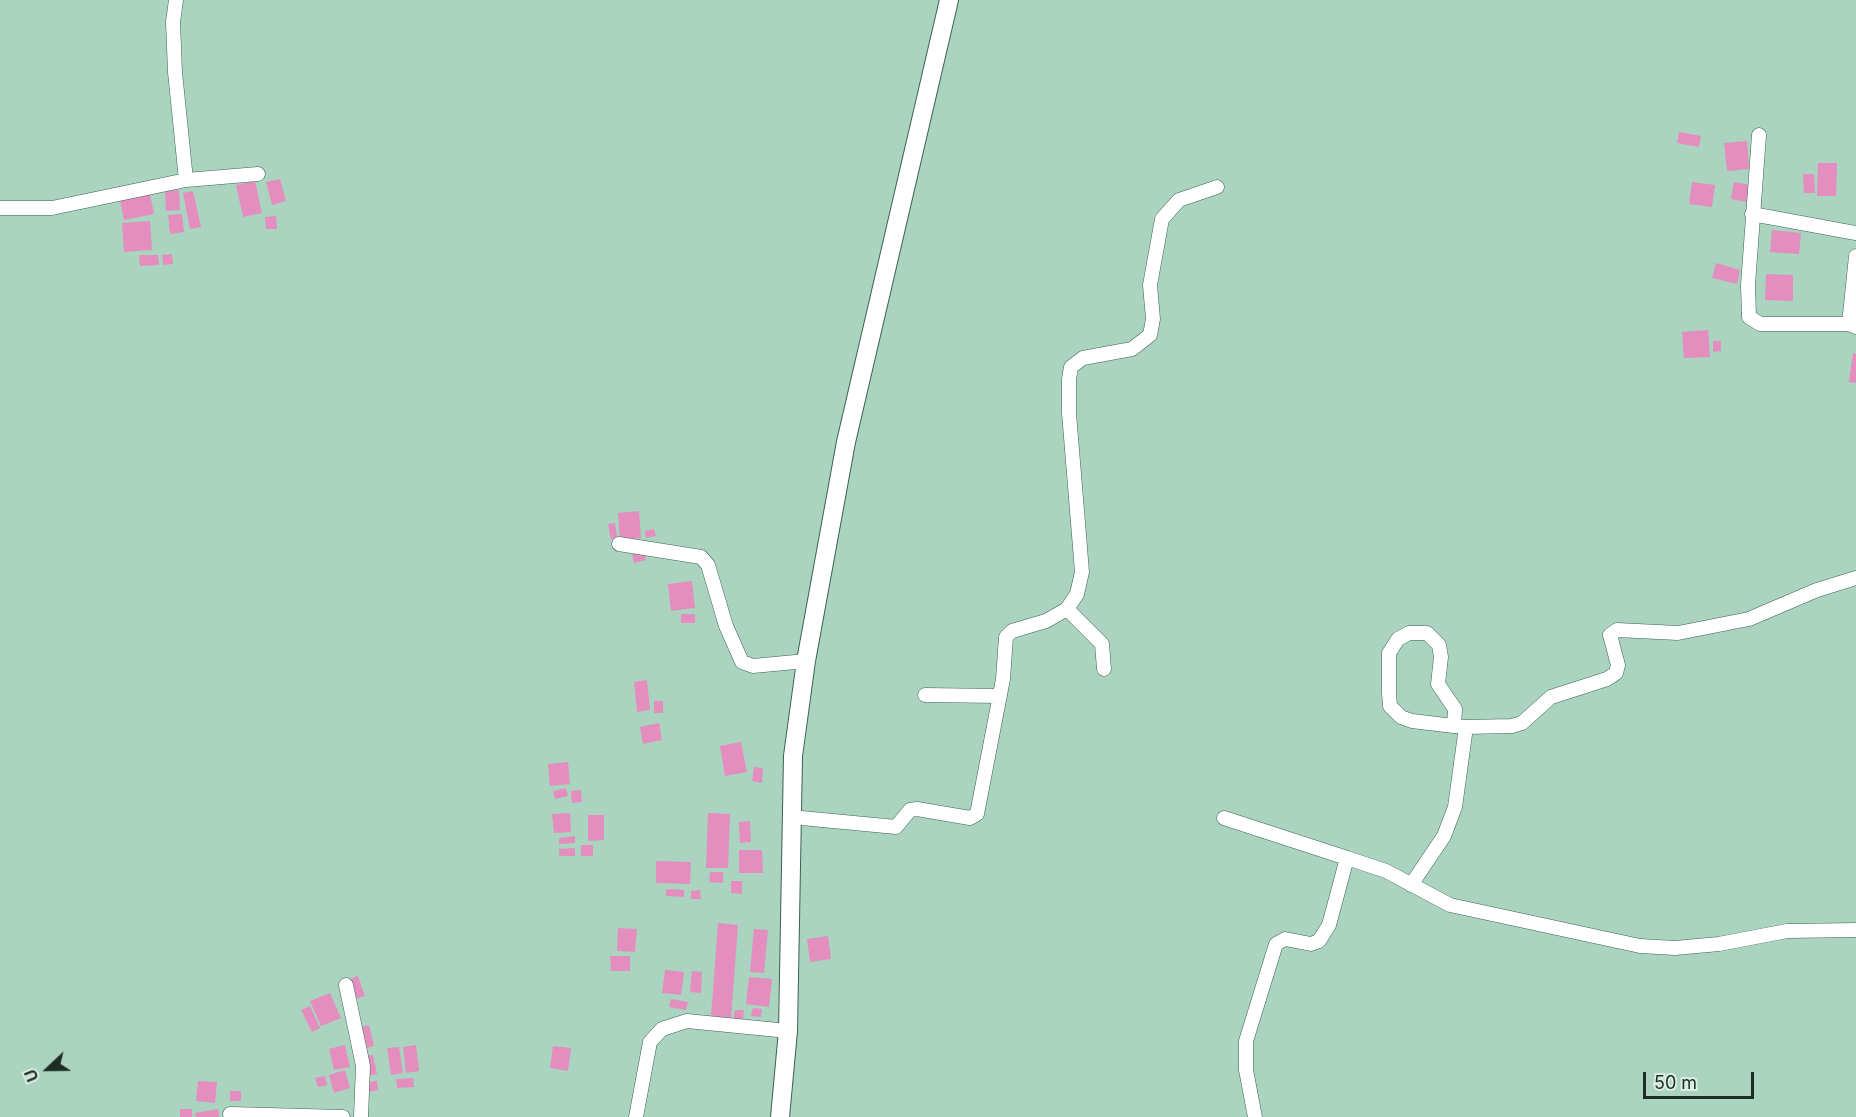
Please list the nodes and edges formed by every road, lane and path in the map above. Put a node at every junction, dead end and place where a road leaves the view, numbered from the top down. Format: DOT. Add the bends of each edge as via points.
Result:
graph roads {
  1 [pos="176,0"];
  2 [pos="949,0"];
  3 [pos="1759,135"];
  4 [pos="258,174"];
  5 [pos="186,180"];
  6 [pos="1217,187"];
  7 [pos="0,208"];
  8 [pos="1752,214"];
  9 [pos="1856,233"];
  10 [pos="1856,256"];
  11 [pos="1853,326"];
  12 [pos="619,544"];
  13 [pos="1856,578"];
  14 [pos="1067,609"];
  15 [pos="806,661"];
  16 [pos="1104,669"];
  17 [pos="925,695"];
  18 [pos="1000,696"];
  19 [pos="1460,726"];
  20 [pos="791,817"];
  21 [pos="1224,818"];
  22 [pos="1347,858"];
  23 [pos="1411,885"];
  24 [pos="1856,930"];
  25 [pos="346,985"];
  26 [pos="788,1031"];
  27 [pos="230,1114"];
  28 [pos="343,1117"];
  29 [pos="361,1117"];
  30 [pos="636,1117"];
  31 [pos="780,1117"];
  32 [pos="1255,1117"];
  1 -- 5 [label="street" via="175,72"];
  2 -- 15 [label="street" via="846,442"];
  3 -- 8 [label="street"];
  4 -- 5 [label="street"];
  5 -- 7 [label="street" via="52,208"];
  6 -- 14 [label="street" via="1179,200 1162,219 1150,285 1150,335 1132,349 1083,358 1071,367 1069,414 1082,572 1077,594"];
  8 -- 9 [label="street"];
  8 -- 11 [label="street" via="1748,303 1752,320 1793,326"];
  10 -- 11 [label="street"];
  12 -- 15 [label="street" via="701,557 708,565 726,626 742,662 753,666"];
  13 -- 19 [label="street" via="1816,590 1749,619 1678,633 1617,630 1610,634 1618,665 1616,673 1607,679 1551,697 1522,723"];
  14 -- 16 [label="street" via="1102,644"];
  14 -- 18 [label="street" via="1046,621 1008,633"];
  15 -- 20 [label="street" via="793,756"];
  17 -- 18 [label="street"];
  18 -- 20 [label="street" via="975,816 917,809 910,810 896,827"];
  19 -- 19 [label="street" via="1412,721 1390,706 1389,653 1398,639 1408,633 1427,633 1439,645 1438,684"];
  19 -- 23 [label="street" via="1455,807 1444,836"];
  20 -- 26 [label="street"];
  21 -- 22 [label="street"];
  22 -- 23 [label="street" via="1366,862"];
  22 -- 32 [label="street" via="1329,925 1320,941 1311,944 1285,939 1276,944 1246,1041 1246,1070"];
  23 -- 24 [label="street" via="1450,905 1640,946 1675,948 1787,931"];
  25 -- 29 [label="street" via="363,1066"];
  26 -- 30 [label="street" via="687,1021 662,1029 650,1042"];
  26 -- 31 [label="street"];
  27 -- 28 [label="street"];
}
